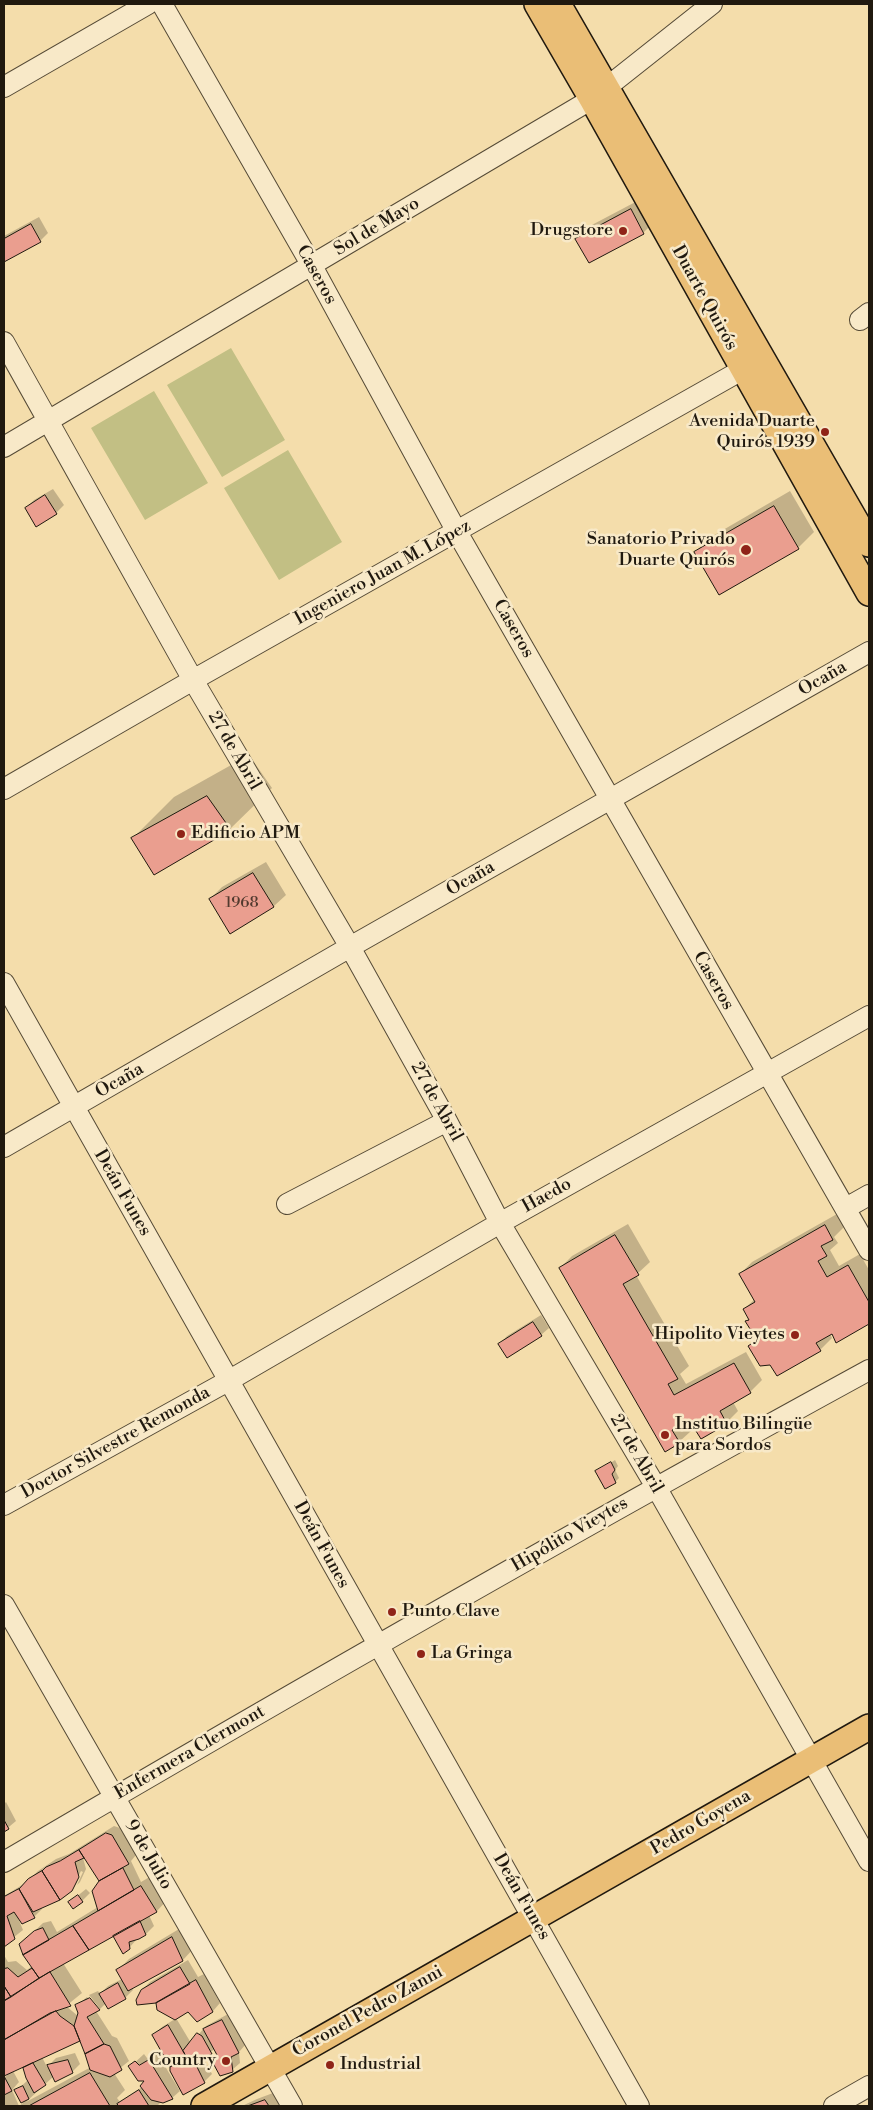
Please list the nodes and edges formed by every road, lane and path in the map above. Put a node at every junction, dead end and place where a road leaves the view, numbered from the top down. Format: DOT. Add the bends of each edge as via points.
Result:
graph roads {
  1 [pos="148,4"];
  2 [pos="162,4"];
  3 [pos="537,4"];
  4 [pos="558,4"];
  5 [pos="712,4"];
  6 [pos="4,87"];
  7 [pos="600,93"];
  8 [pos="312,266"];
  9 [pos="4,342"];
  10 [pos="753,363"];
  11 [pos="48,421"];
  12 [pos="4,447"];
  13 [pos="457,532"];
  14 [pos="869,544"];
  15 [pos="869,593"];
  16 [pos="869,652"];
  17 [pos="193,680"];
  18 [pos="4,790"];
  19 [pos="610,800"];
  20 [pos="350,948"];
  21 [pos="4,983"];
  22 [pos="869,1016"];
  23 [pos="767,1075"];
  24 [pos="74,1108"];
  25 [pos="447,1121"];
  26 [pos="4,1147"];
  27 [pos="869,1194"];
  28 [pos="287,1204"];
  29 [pos="846,1208"];
  30 [pos="500,1222"];
  31 [pos="869,1250"];
  32 [pos="869,1370"];
  33 [pos="228,1381"];
  34 [pos="656,1487"];
  35 [pos="4,1505"];
  36 [pos="4,1605"];
  37 [pos="377,1645"];
  38 [pos="869,1727"];
  39 [pos="812,1760"];
  40 [pos="114,1797"];
  41 [pos="869,1861"];
  42 [pos="4,1862"];
  43 [pos="533,1919"];
  44 [pos="270,2067"];
  45 [pos="869,2086"];
  46 [pos="204,2106"];
  47 [pos="292,2106"];
  48 [pos="639,2106"];
  49 [pos="834,2106"];
  1 -- 6 [label="street"];
  2 -- 8 [label="street, Caseros"];
  3 -- 7 [label="main road, Duarte Quirós"];
  4 -- 7 [label="main road, Duarte Quirós"];
  5 -- 7 [label="street, Sol de Mayo"];
  7 -- 8 [label="street, Sol de Mayo"];
  7 -- 10 [label="main road, Duarte Quirós"];
  8 -- 11 [label="street, Sol de Mayo"];
  8 -- 13 [label="street, Caseros"];
  9 -- 11 [label="street, 27 de Abril"];
  10 -- 13 [label="street, Ingeniero Juan M. López"];
  10 -- 14 [label="main road, Duarte Quirós"];
  10 -- 15 [label="main road, Duarte Quirós"];
  11 -- 12 [label="street, Sol de Mayo"];
  11 -- 17 [label="street, 27 de Abril"];
  13 -- 17 [label="street, Ingeniero Juan M. López"];
  13 -- 19 [label="street, Caseros"];
  16 -- 19 [label="street, Ocaña"];
  17 -- 18 [label="street, Ingeniero Juan M. López"];
  17 -- 20 [label="street, 27 de Abril"];
  19 -- 20 [label="street, Ocaña"];
  19 -- 23 [label="street, Caseros"];
  20 -- 24 [label="street, Ocaña"];
  20 -- 25 [label="street, 27 de Abril"];
  21 -- 24 [label="street, Deán Funes"];
  22 -- 23 [label="street, Haedo"];
  23 -- 29 [label="street, Caseros"];
  23 -- 30 [label="street, Haedo"];
  24 -- 26 [label="street, Ocaña"];
  24 -- 33 [label="street, Deán Funes"];
  25 -- 28 [label="street"];
  25 -- 30 [label="street, 27 de Abril"];
  27 -- 29 [label="street"];
  29 -- 31 [label="street, Caseros"];
  30 -- 33 [label="street, Haedo"];
  30 -- 34 [label="street, 27 de Abril"];
  32 -- 34 [label="street, Hipólito Vieytes"];
  33 -- 35 [label="street, Doctor Silvestre Remonda"];
  33 -- 37 [label="street, Deán Funes"];
  34 -- 37 [label="street, Hipólito Vieytes"];
  34 -- 39 [label="street, 27 de Abril"];
  36 -- 40 [label="street, 9 de Julio"];
  37 -- 40 [label="street, Enfermera Clermont"];
  37 -- 43 [label="street, Deán Funes"];
  38 -- 39 [label="main road, Pedro Goyena"];
  39 -- 41 [label="street, 27 de Abril"];
  39 -- 43 [label="main road, Pedro Goyena"];
  40 -- 42 [label="street, Enfermera Clermont"];
  40 -- 44 [label="street, 9 de Julio"];
  43 -- 44 [label="main road, Coronel Pedro Zanni"];
  43 -- 48 [label="street, Deán Funes"];
  44 -- 46 [label="main road, Coronel Pedro Zanni"];
  44 -- 47 [label="street, 9 de Julio"];
  45 -- 49 [label="street"];
}
